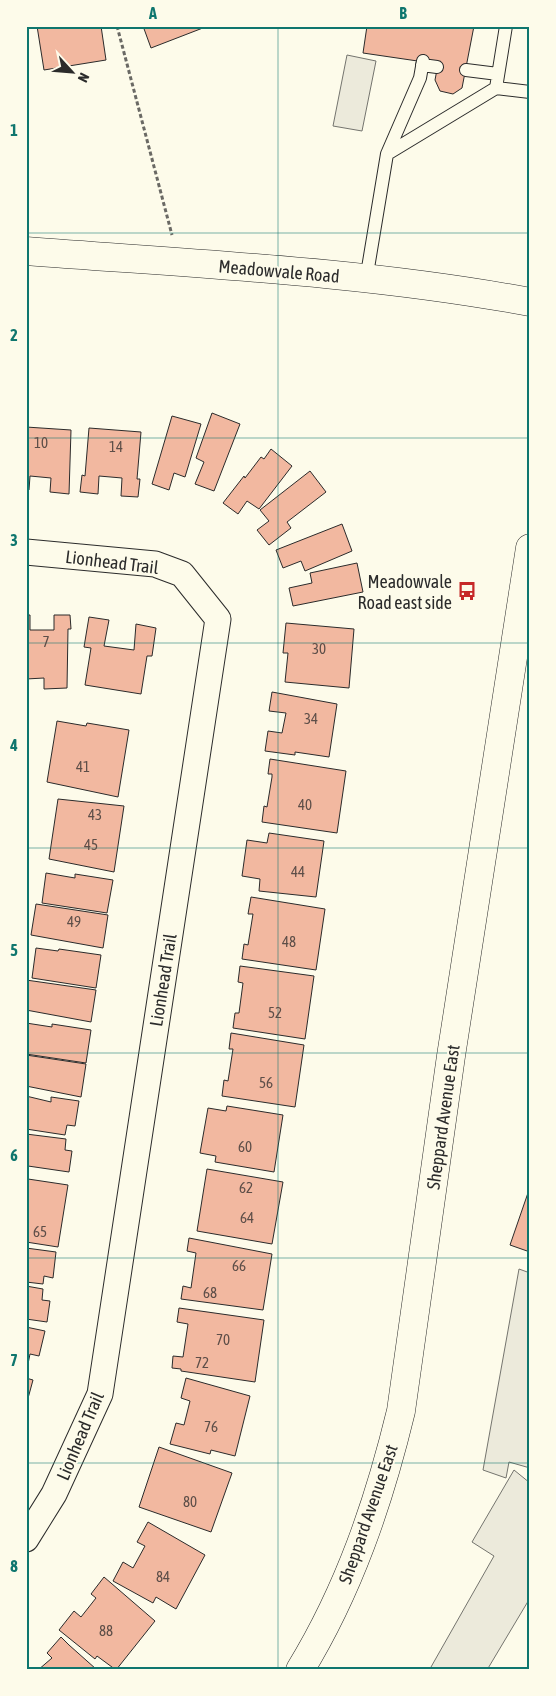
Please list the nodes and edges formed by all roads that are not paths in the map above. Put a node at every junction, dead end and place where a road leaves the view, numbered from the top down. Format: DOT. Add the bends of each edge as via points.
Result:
graph roads {
  1 [pos="506,26"];
  2 [pos="437,67"];
  3 [pos="466,70"];
  4 [pos="498,74"];
  5 [pos="496,88"];
  6 [pos="530,92"];
  7 [pos="387,154"];
  8 [pos="26,251"];
  9 [pos="366,280"];
  10 [pos="530,302"];
  11 [pos="530,548"];
  12 [pos="26,552"];
  13 [pos="26,1539"];
  14 [pos="300,1670"];
  1 -- 4 [label="lane"];
  2 -- 7 [label="lane" via="423,63 420,78"];
  3 -- 4 [label="lane"];
  4 -- 5 [label="lane"];
  5 -- 6 [label="lane"];
  5 -- 7 [label="lane"];
  7 -- 9 [label="lane"];
  8 -- 9 [label="main road, Meadowvale Road"];
  9 -- 10 [label="main road, Meadowvale Road"];
  11 -- 14 [label="main road, Sheppard Avenue East" via="451,1056 401,1411 370,1523 323,1632"];
  12 -- 13 [label="street, Lionhead Trail" via="155,564 182,574 218,619 100,1394 54,1494"];
}
